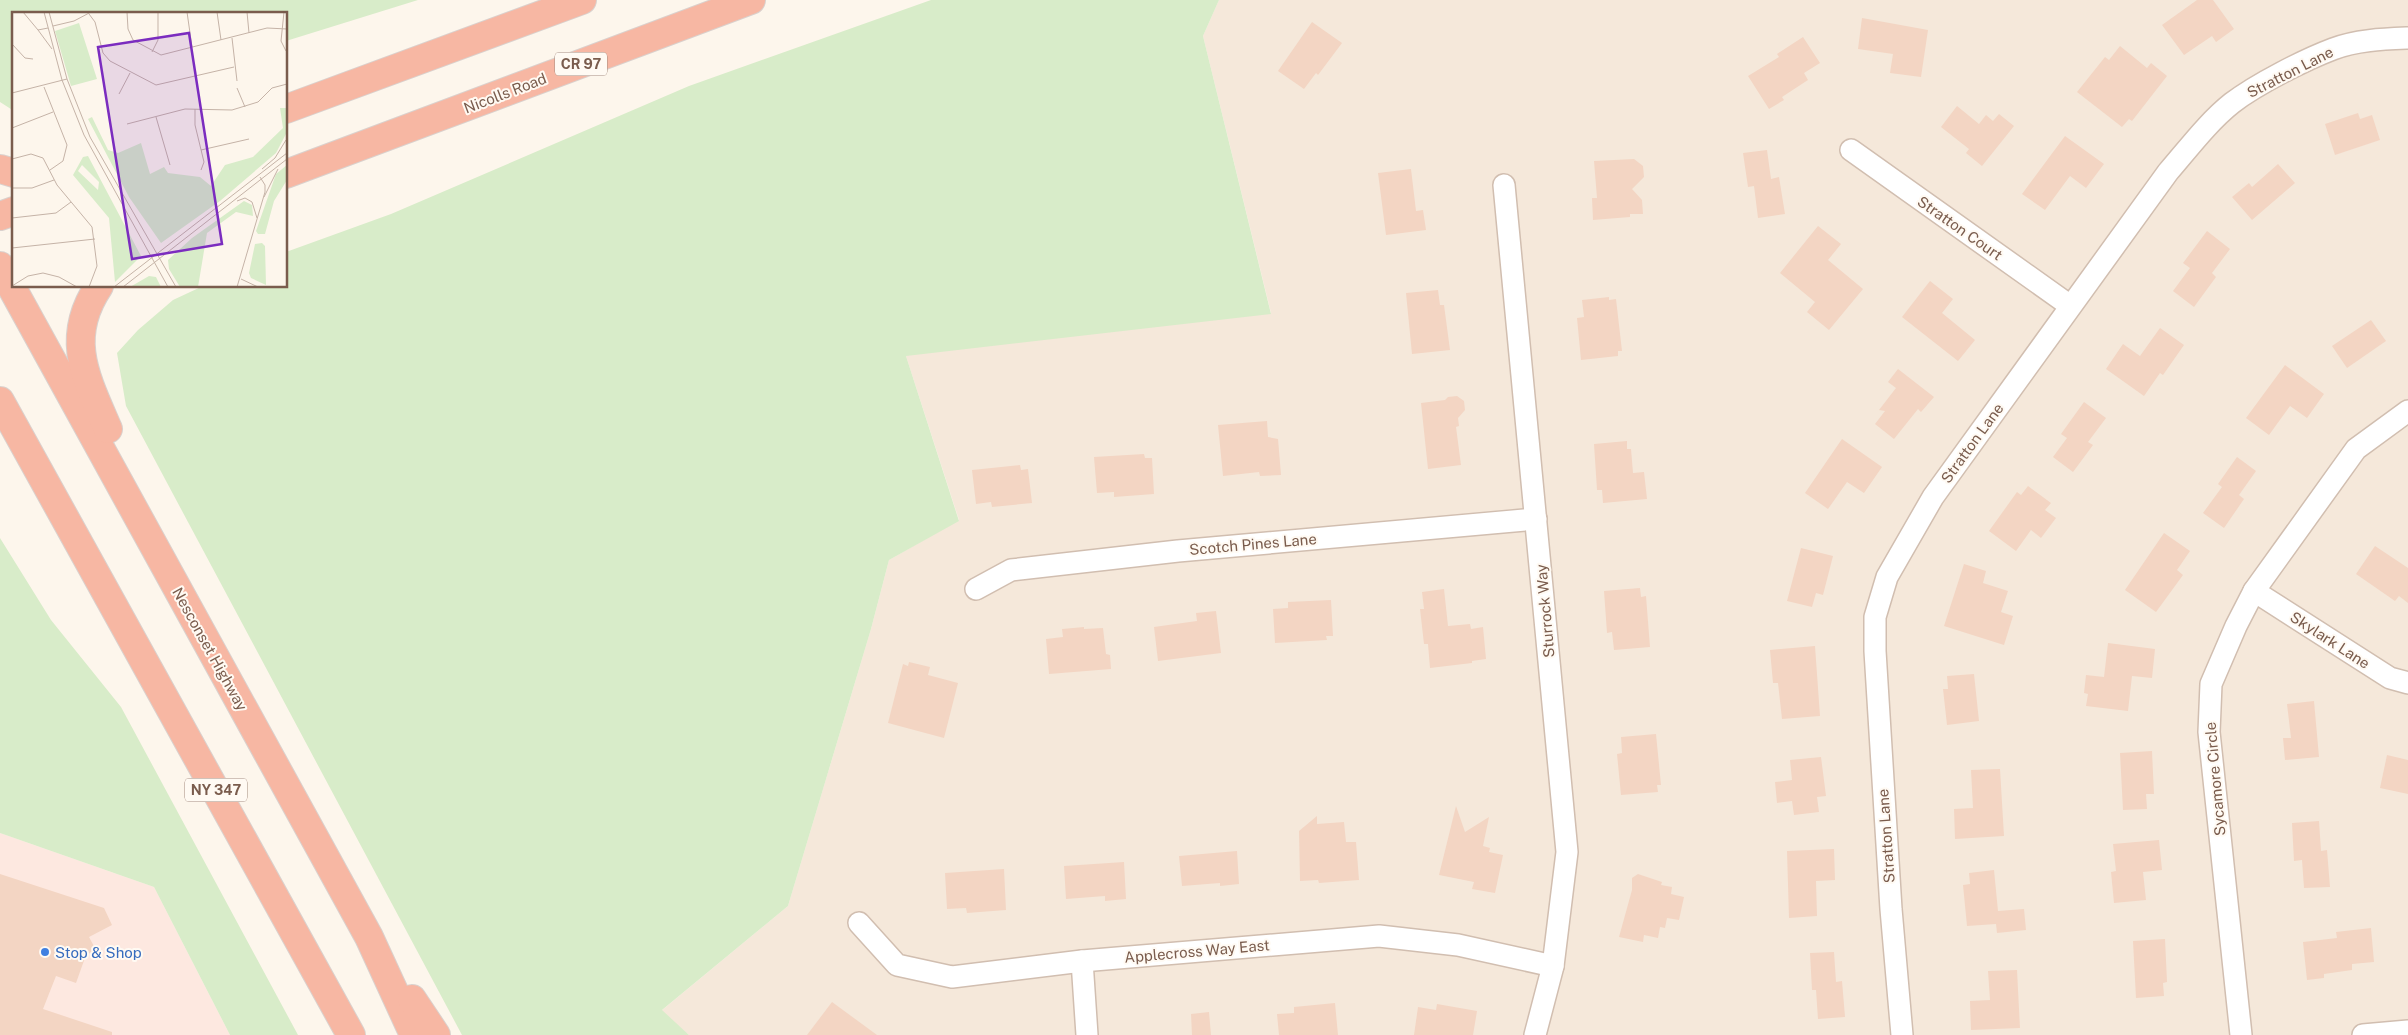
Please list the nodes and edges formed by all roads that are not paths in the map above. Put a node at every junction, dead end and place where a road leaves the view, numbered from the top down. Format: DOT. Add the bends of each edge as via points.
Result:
graph roads {
  1 [pos="582,0"];
  2 [pos="751,0"];
  3 [pos="2408,38"];
  4 [pos="288,108"];
  5 [pos="1851,150"];
  6 [pos="288,173"];
  7 [pos="1504,185"];
  8 [pos="12,212"];
  9 [pos="0,216"];
  10 [pos="5,277"];
  11 [pos="98,288"];
  12 [pos="2069,306"];
  13 [pos="0,400"];
  14 [pos="2408,411"];
  15 [pos="0,426"];
  16 [pos="43,479"];
  17 [pos="1536,519"];
  18 [pos="172,580"];
  19 [pos="976,589"];
  20 [pos="2254,591"];
  21 [pos="2408,683"];
  22 [pos="859,923"];
  23 [pos="369,937"];
  24 [pos="1082,961"];
  25 [pos="1553,966"];
  26 [pos="2408,1031"];
  27 [pos="351,1035"];
  28 [pos="414,1035"];
  29 [pos="436,1035"];
  30 [pos="1087,1035"];
  31 [pos="1535,1035"];
  32 [pos="1902,1035"];
  33 [pos="2241,1035"];
  34 [pos="2363,1035"];
  1 -- 4 [label="highway"];
  2 -- 6 [label="highway, Nicolls Road / CR 97"];
  3 -- 12 [label="street, Stratton Lane" via="2377,40 2334,49 2258,86 2231,103 2168,172"];
  5 -- 12 [label="street, Stratton Court"];
  7 -- 17 [label="street, Sturrock Way"];
  8 -- 9 [label="highway"];
  10 -- 18 [label="highway, Nesconset Highway"];
  11 -- 18 [label="highway" via="81,327 81,359 89,385"];
  12 -- 32 [label="street, Stratton Lane" via="1933,497 1887,577 1875,617 1881,763"];
  13 -- 16 [label="highway, NY 347"];
  14 -- 20 [label="street, Sycamore Circle" via="2356,449"];
  15 -- 16 [label="highway"];
  16 -- 27 [label="highway, NY 347"];
  17 -- 19 [label="street, Scotch Pines Lane" via="1178,551 1011,570"];
  17 -- 25 [label="street, Sturrock Way" via="1567,852"];
  18 -- 23 [label="highway, Nesconset Highway"];
  20 -- 21 [label="street, Skylark Lane" via="2390,678"];
  20 -- 33 [label="street, Sycamore Circle" via="2211,684 2209,732"];
  22 -- 24 [label="street, Applecross Way East" via="896,965 952,977"];
  23 -- 28 [label="highway, Nesconset Highway"];
  23 -- 29 [label="highway"];
  24 -- 25 [label="street, Applecross Way East" via="1379,936 1458,945"];
  24 -- 30 [label="street"];
  25 -- 31 [label="street, Sturrock Way"];
  26 -- 34 [label="street"];
}
